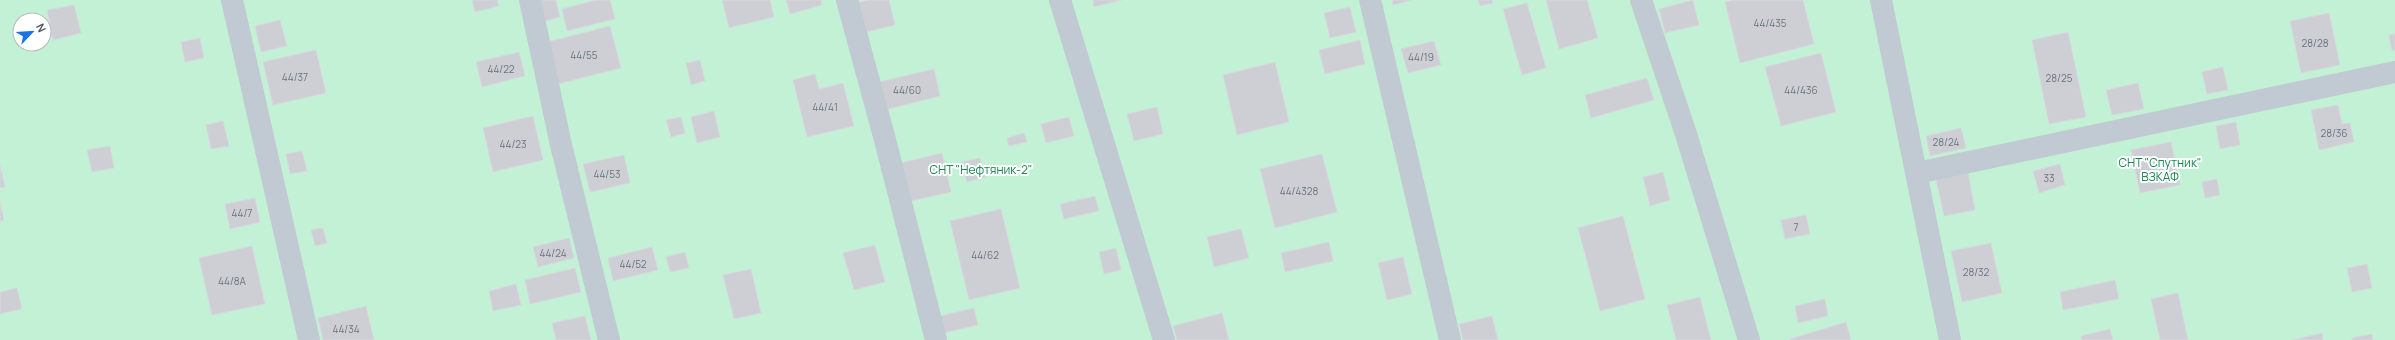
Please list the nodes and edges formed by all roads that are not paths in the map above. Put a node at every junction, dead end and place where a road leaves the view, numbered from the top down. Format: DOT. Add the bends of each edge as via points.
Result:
graph roads {
  1 [pos="232,0"];
  2 [pos="530,0"];
  3 [pos="847,0"];
  4 [pos="1060,0"];
  5 [pos="1370,0"];
  6 [pos="1641,0"];
  7 [pos="1881,0"];
  8 [pos="2395,72"];
  9 [pos="1917,173"];
  10 [pos="309,340"];
  11 [pos="609,340"];
  12 [pos="936,340"];
  13 [pos="1164,340"];
  14 [pos="1450,340"];
  15 [pos="1749,340"];
  16 [pos="1950,340"];
  1 -- 10 [label="lane"];
  2 -- 11 [label="lane" via="561,146"];
  3 -- 12 [label="lane"];
  4 -- 13 [label="lane"];
  5 -- 14 [label="lane"];
  6 -- 15 [label="lane" via="1686,134"];
  7 -- 9 [label="lane"];
  8 -- 9 [label="lane"];
  9 -- 16 [label="lane"];
}
